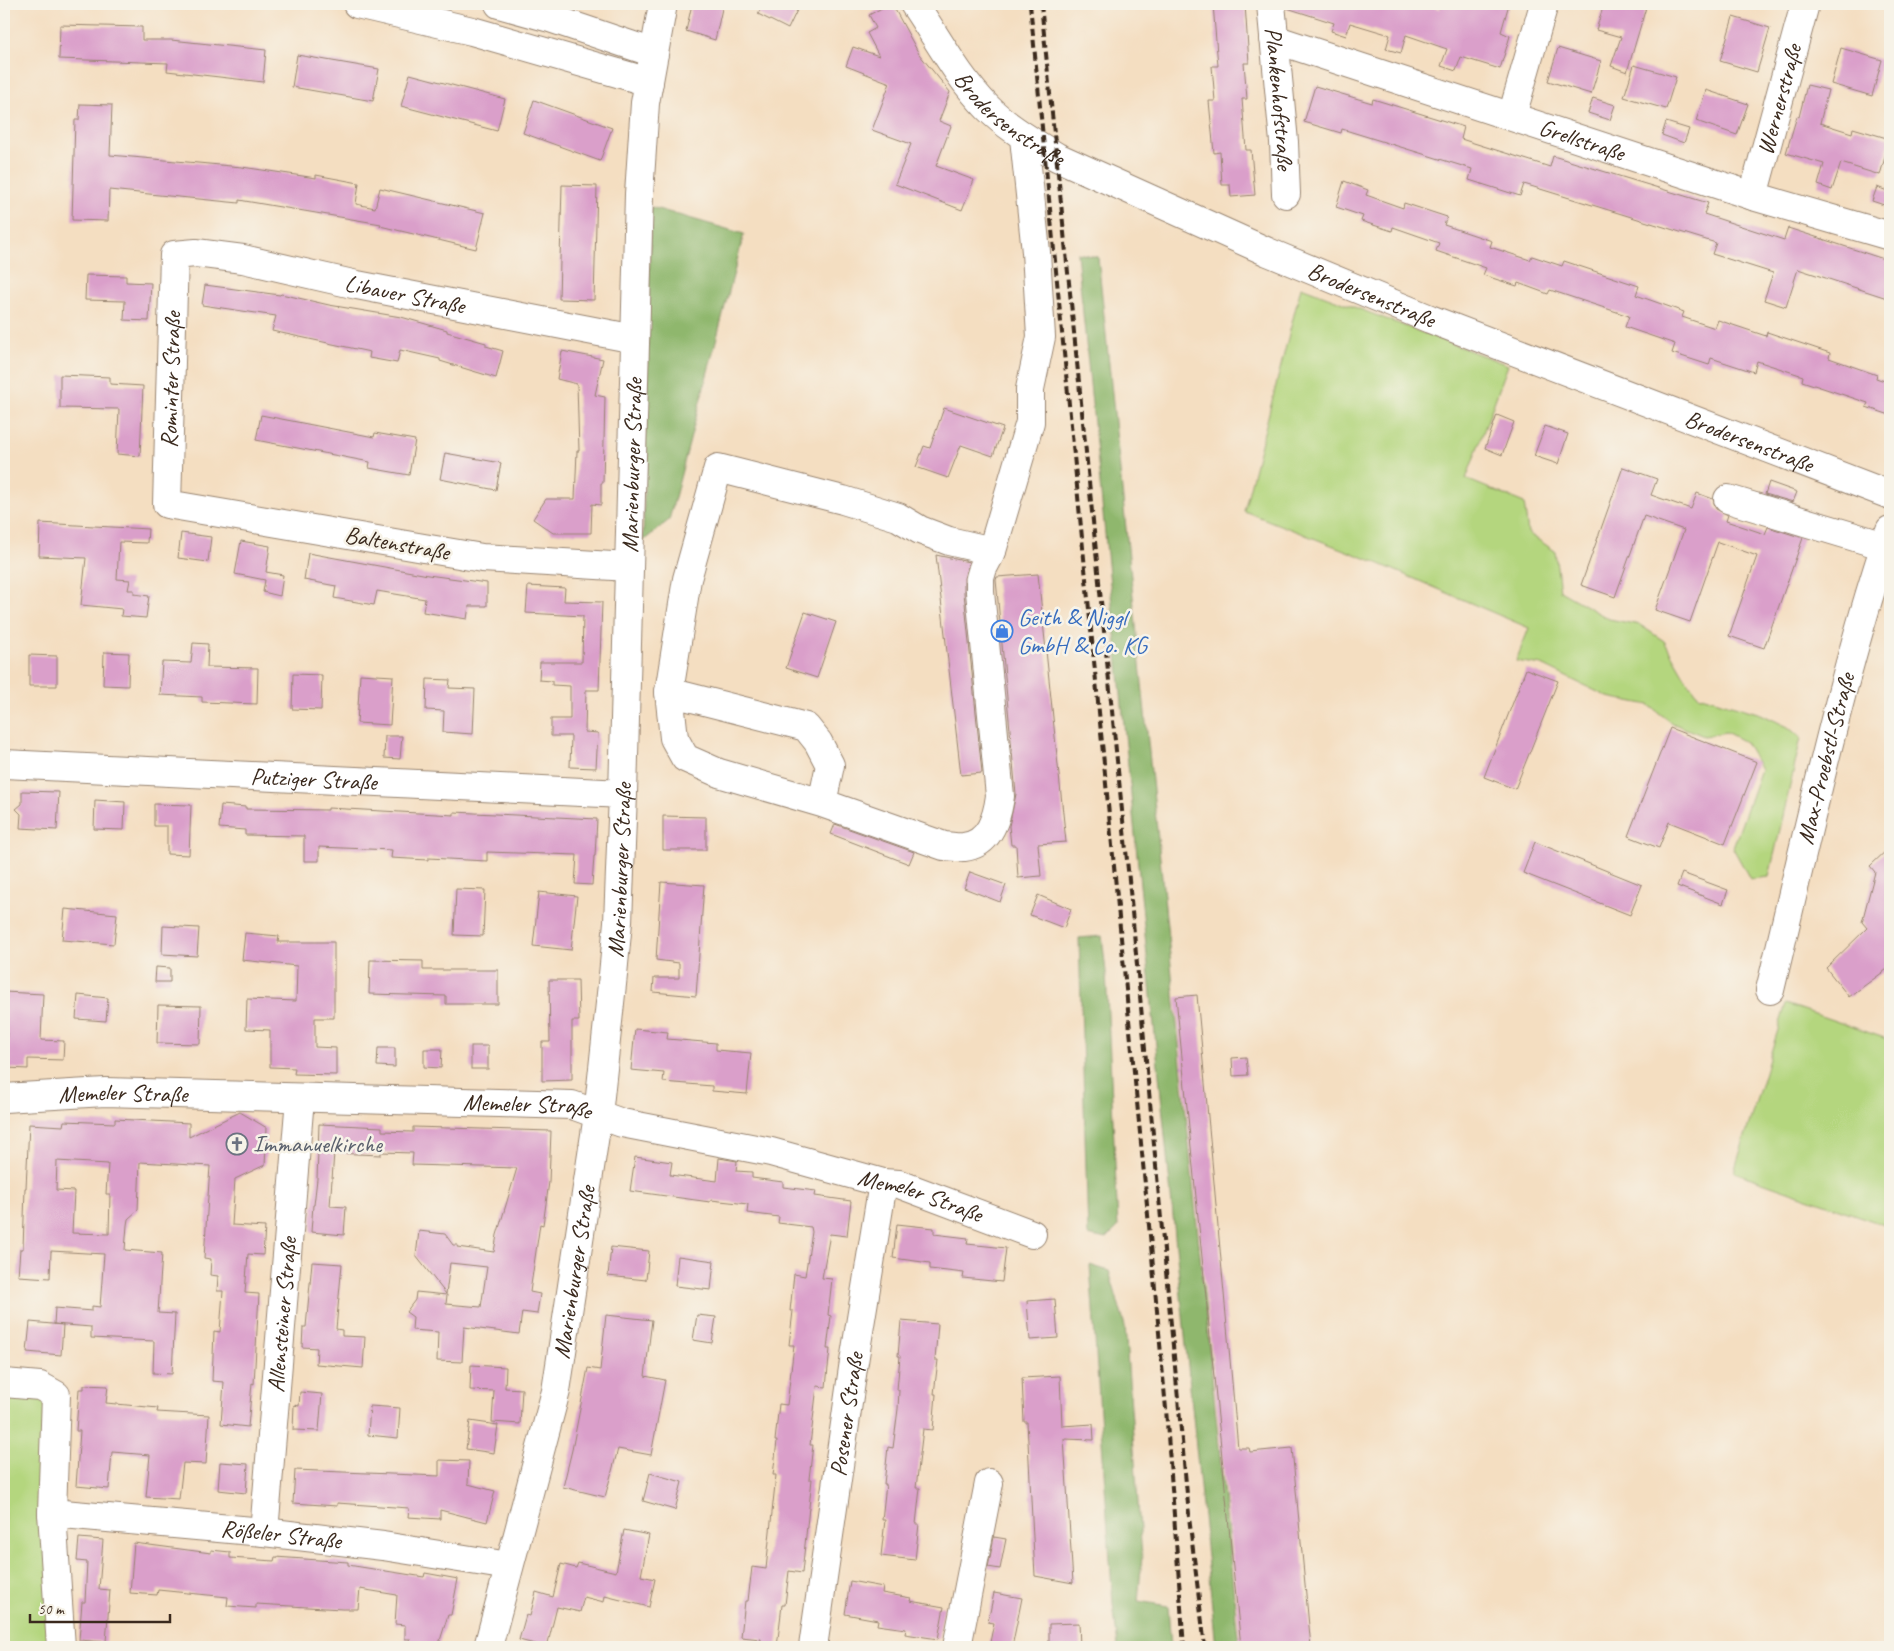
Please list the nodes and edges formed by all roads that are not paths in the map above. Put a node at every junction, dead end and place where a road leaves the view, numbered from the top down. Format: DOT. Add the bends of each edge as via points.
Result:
graph roads {
  1 [pos="357,4"];
  2 [pos="499,4"];
  3 [pos="663,4"];
  4 [pos="914,4"];
  5 [pos="1271,4"];
  6 [pos="1544,4"];
  7 [pos="1805,4"];
  8 [pos="1274,39"];
  9 [pos="654,53"];
  10 [pos="649,82"];
  11 [pos="1512,116"];
  12 [pos="1024,138"];
  13 [pos="1286,194"];
  14 [pos="1753,196"];
  15 [pos="1890,236"];
  16 [pos="174,255"];
  17 [pos="635,339"];
  18 [pos="1890,495"];
  19 [pos="1728,499"];
  20 [pos="167,504"];
  21 [pos="1888,538"];
  22 [pos="992,550"];
  23 [pos="629,567"];
  24 [pos="669,692"];
  25 [pos="4,764"];
  26 [pos="624,794"];
  27 [pos="822,803"];
  28 [pos="1770,990"];
  29 [pos="4,1098"];
  30 [pos="300,1098"];
  31 [pos="598,1115"];
  32 [pos="883,1183"];
  33 [pos="1032,1234"];
  34 [pos="4,1383"];
  35 [pos="989,1483"];
  36 [pos="52,1513"];
  37 [pos="264,1532"];
  38 [pos="509,1566"];
  39 [pos="61,1647"];
  40 [pos="488,1647"];
  41 [pos="813,1647"];
  42 [pos="957,1647"];
  1 -- 10 [label="street" via="472,31"];
  2 -- 9 [label="street"];
  3 -- 9 [label="street, Marienburger Straße"];
  4 -- 12 [label="street, Brodersenstraße" via="966,83 988,108"];
  5 -- 8 [label="street, Plankenhofstraße"];
  6 -- 11 [label="street"];
  7 -- 14 [label="street, Wernerstraße"];
  8 -- 11 [label="street, Grellstraße"];
  8 -- 13 [label="street, Plankenhofstraße"];
  9 -- 10 [label="street, Marienburger Straße"];
  10 -- 17 [label="street, Marienburger Straße" via="639,194"];
  11 -- 14 [label="street, Grellstraße"];
  12 -- 18 [label="street, Brodersenstraße" via="1057,157 1268,252 1421,315"];
  12 -- 22 [label="street" via="1042,337 1030,389 1030,422"];
  14 -- 15 [label="street, Grellstraße"];
  16 -- 17 [label="street, Libauer Straße" via="196,253 243,259 357,285"];
  16 -- 20 [label="street, Rominter Straße"];
  17 -- 23 [label="street, Marienburger Straße"];
  19 -- 21 [label="street"];
  20 -- 23 [label="street, Baltenstraße" via="482,558"];
  21 -- 28 [label="street, Max-Proebstl-Straße" via="1828,747"];
  22 -- 24 [label="street" via="949,541 898,517 843,500 718,468 687,579"];
  22 -- 27 [label="street" via="980,578 1000,796 992,829 980,841 964,847 944,846"];
  23 -- 26 [label="street, Marienburger Straße"];
  24 -- 27 [label="street" via="674,738 685,758 719,773"];
  24 -- 27 [label="street" via="806,727 830,765"];
  25 -- 26 [label="street, Putziger Straße"];
  26 -- 31 [label="street, Marienburger Straße" via="618,922"];
  29 -- 30 [label="street, Memeler Straße" via="104,1092"];
  30 -- 31 [label="street, Memeler Straße" via="572,1105"];
  30 -- 37 [label="street, Allensteiner Straße"];
  31 -- 32 [label="street, Memeler Straße" via="622,1123 771,1152"];
  31 -- 38 [label="street, Marienburger Straße" via="556,1391"];
  32 -- 33 [label="street, Memeler Straße" via="898,1184"];
  32 -- 41 [label="street, Posener Straße"];
  34 -- 36 [label="street" via="40,1386 56,1396"];
  35 -- 42 [label="street"];
  36 -- 37 [label="street, Rößeler Straße"];
  36 -- 39 [label="street"];
  37 -- 38 [label="street, Rößeler Straße"];
  38 -- 40 [label="street, Marienburger Straße"];
}
